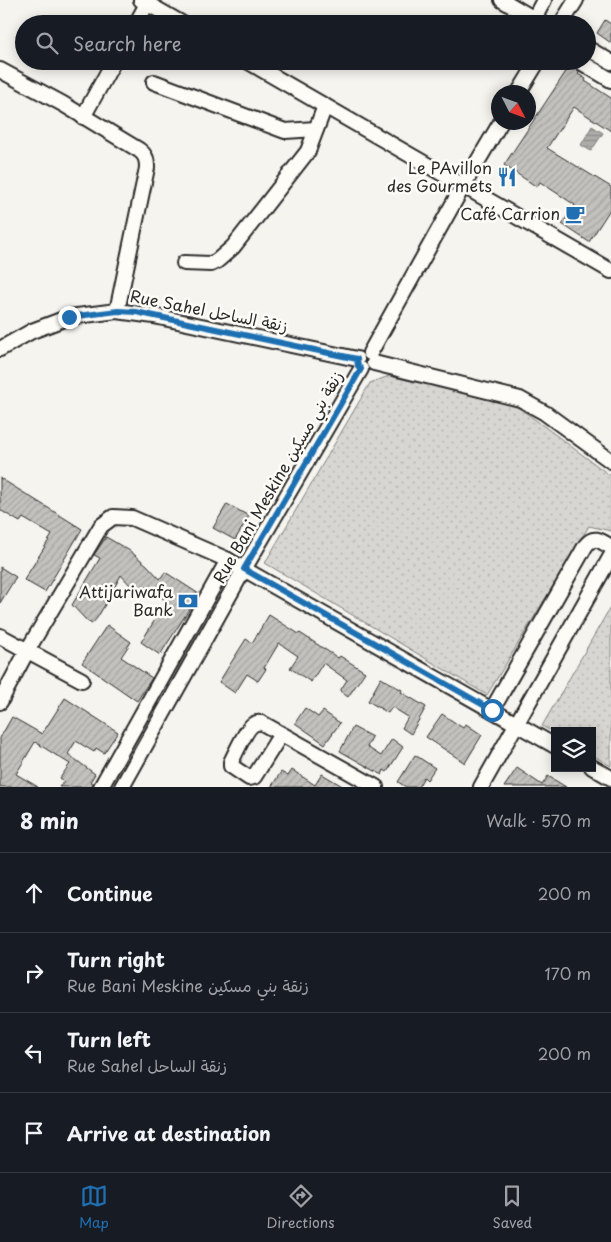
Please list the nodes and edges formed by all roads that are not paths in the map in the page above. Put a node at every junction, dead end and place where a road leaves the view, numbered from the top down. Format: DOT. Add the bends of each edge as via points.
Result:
graph roads {
  1 [pos="502,0"];
  2 [pos="544,0"];
  3 [pos="576,0"];
  4 [pos="146,1"];
  5 [pos="140,15"];
  6 [pos="168,15"];
  7 [pos="527,15"];
  8 [pos="540,15"];
  9 [pos="567,15"];
  10 [pos="596,53"];
  11 [pos="611,62"];
  12 [pos="0,70"];
  13 [pos="109,70"];
  14 [pos="263,70"];
  15 [pos="532,70"];
  16 [pos="595,70"];
  17 [pos="611,80"];
  18 [pos="154,82"];
  19 [pos="523,85"];
  20 [pos="325,106"];
  21 [pos="83,117"];
  22 [pos="316,129"];
  23 [pos="496,130"];
  24 [pos="462,186"];
  25 [pos="184,263"];
  26 [pos="611,271"];
  27 [pos="118,311"];
  28 [pos="0,349"];
  29 [pos="372,358"];
  30 [pos="359,364"];
  31 [pos="611,461"];
  32 [pos="611,547"];
  33 [pos="611,556"];
  34 [pos="228,560"];
  35 [pos="244,569"];
  36 [pos="0,636"];
  37 [pos="27,651"];
  38 [pos="82,680"];
  39 [pos="0,702"];
  40 [pos="492,710"];
  41 [pos="517,725"];
  42 [pos="281,734"];
  43 [pos="551,744"];
  44 [pos="596,769"];
  45 [pos="611,778"];
  46 [pos="355,782"];
  47 [pos="101,787"];
  48 [pos="122,787"];
  49 [pos="376,787"];
  50 [pos="481,787"];
  1 -- 7 [label="street"];
  2 -- 8 [label="street"];
  3 -- 9 [label="street"];
  4 -- 5 [label="street"];
  4 -- 6 [label="street"];
  10 -- 11 [label="street"];
  12 -- 21 [label="street"];
  13 -- 21 [label="street"];
  14 -- 20 [label="street"];
  15 -- 19 [label="street"];
  16 -- 17 [label="street"];
  18 -- 22 [label="street" via="286,132"];
  20 -- 22 [label="street"];
  20 -- 24 [label="street"];
  21 -- 27 [label="street" via="139,150 147,161"];
  22 -- 25 [label="street" via="308,151 233,247 211,264"];
  23 -- 24 [label="street"];
  24 -- 26 [label="street"];
  24 -- 29 [label="street"];
  27 -- 28 [label="street, Rue Sahel زنقة الساحل" via="69,317 32,331"];
  27 -- 30 [label="street, Rue Sahel زنقة الساحل" via="154,316"];
  29 -- 30 [label="street" via="363,352"];
  29 -- 31 [label="street" via="520,399 545,413"];
  30 -- 35 [label="street, Rue Bani Meskine زنقة بني مسكين"];
  32 -- 40 [label="street" via="596,539 586,545"];
  33 -- 41 [label="street"];
  34 -- 35 [label="street"];
  34 -- 37 [label="street" via="132,518 113,517 101,526"];
  34 -- 47 [label="street"];
  35 -- 40 [label="street"];
  35 -- 48 [label="street, Rue Bani Meskine زنقة بني مسكين"];
  36 -- 37 [label="street"];
  37 -- 38 [label="street"];
  37 -- 39 [label="street"];
  40 -- 41 [label="street"];
  41 -- 43 [label="street"];
  41 -- 50 [label="street"];
  42 -- 46 [label="street"];
  44 -- 45 [label="street"];
  46 -- 49 [label="street"];
}
